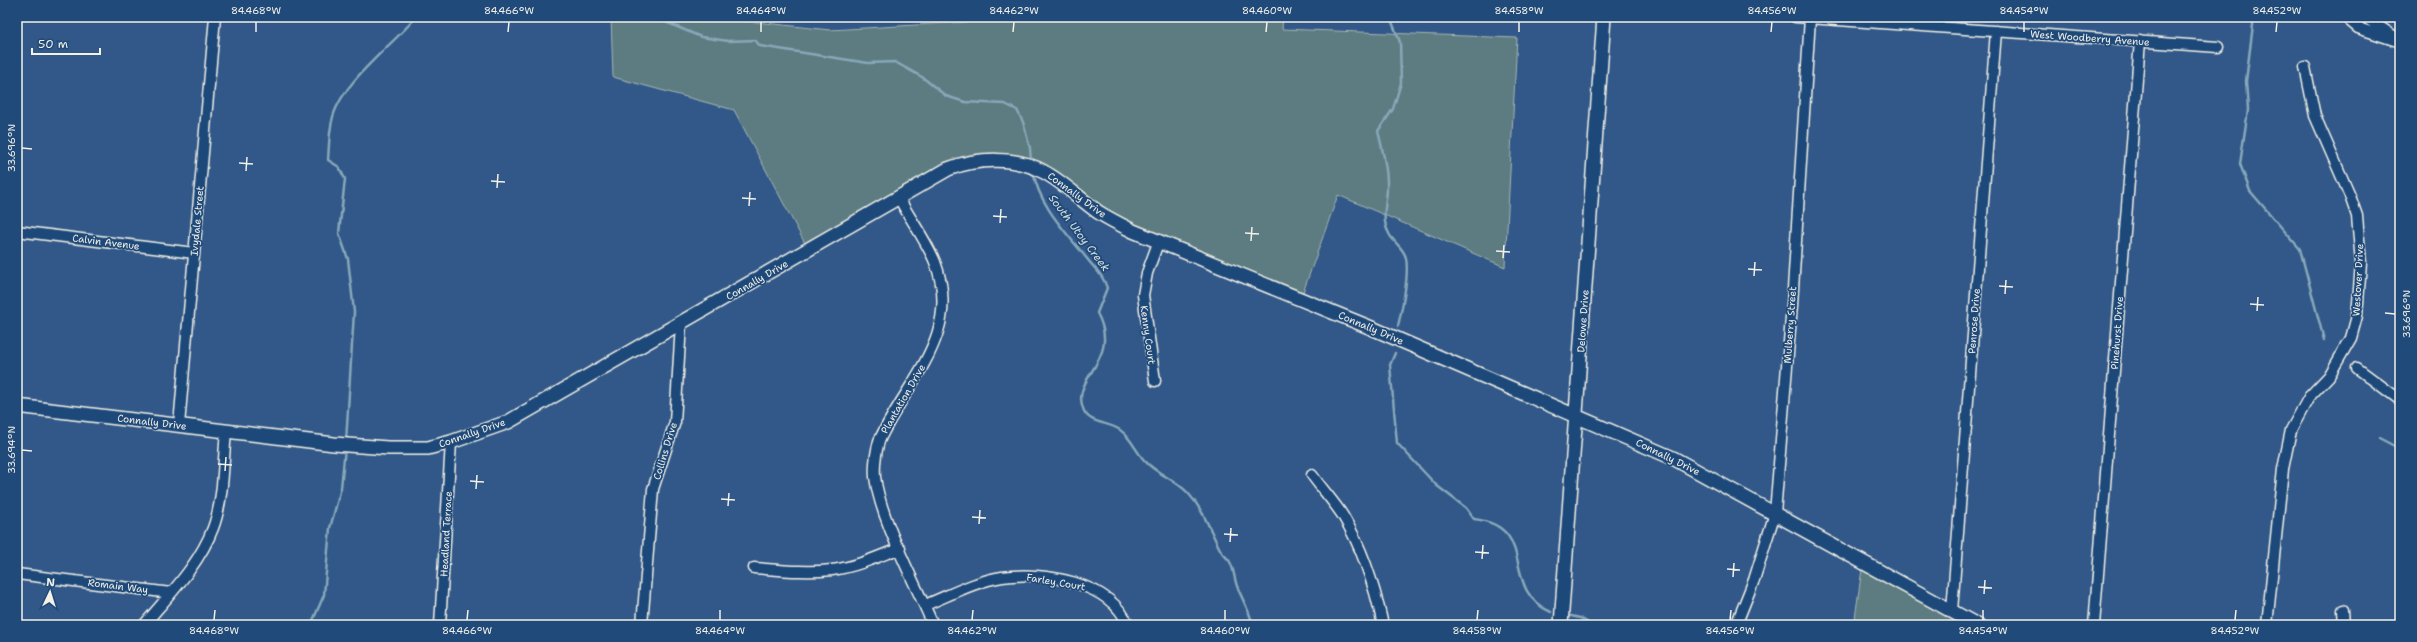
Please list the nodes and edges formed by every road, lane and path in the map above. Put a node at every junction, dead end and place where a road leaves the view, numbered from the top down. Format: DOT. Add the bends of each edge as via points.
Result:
graph roads {
  1 [pos="215,17"];
  2 [pos="1604,17"];
  3 [pos="1795,17"];
  4 [pos="2345,17"];
  5 [pos="2365,17"];
  6 [pos="1810,18"];
  7 [pos="1996,31"];
  8 [pos="2140,41"];
  9 [pos="2400,41"];
  10 [pos="2218,47"];
  11 [pos="2305,67"];
  12 [pos="899,198"];
  13 [pos="17,232"];
  14 [pos="1158,243"];
  15 [pos="194,253"];
  16 [pos="681,324"];
  17 [pos="2357,368"];
  18 [pos="1155,381"];
  19 [pos="2400,400"];
  20 [pos="17,406"];
  21 [pos="1576,415"];
  22 [pos="179,426"];
  23 [pos="226,431"];
  24 [pos="451,442"];
  25 [pos="1312,475"];
  26 [pos="1775,513"];
  27 [pos="900,548"];
  28 [pos="754,568"];
  29 [pos="17,574"];
  30 [pos="171,593"];
  31 [pos="925,605"];
  32 [pos="2343,610"];
  33 [pos="1952,611"];
  34 [pos="144,625"];
  35 [pos="440,625"];
  36 [pos="642,625"];
  37 [pos="933,625"];
  38 [pos="1128,625"];
  39 [pos="1383,625"];
  40 [pos="1561,625"];
  41 [pos="1736,625"];
  42 [pos="1977,625"];
  43 [pos="2094,625"];
  44 [pos="2268,625"];
  45 [pos="2344,625"];
  1 -- 15 [label="street, Ivydale Street"];
  2 -- 21 [label="street, Delowe Drive"];
  3 -- 6 [label="street, West Woodberry Avenue"];
  4 -- 9 [label="street" via="2358,28"];
  5 -- 9 [label="street"];
  6 -- 7 [label="street, West Woodberry Avenue"];
  6 -- 26 [label="street, Mulberry Street" via="1792,305"];
  7 -- 8 [label="street, West Woodberry Avenue"];
  7 -- 33 [label="street, Penrose Drive"];
  8 -- 10 [label="street, West Woodberry Avenue"];
  8 -- 43 [label="street, Pinehurst Drive"];
  11 -- 44 [label="street, Westover Drive" via="2315,116 2357,216 2361,270 2357,316 2351,338 2329,376 2304,403 2291,430 2283,470"];
  12 -- 14 [label="street, Connally Drive" via="963,164 980,161 1018,162 1045,172 1099,213"];
  12 -- 16 [label="street, Connally Drive"];
  12 -- 27 [label="street, Plantation Drive" via="934,261 941,283 943,303 941,326 934,347 885,429 876,454 875,476 880,499"];
  13 -- 15 [label="street, Calvin Avenue"];
  14 -- 18 [label="street, Kenny Court" via="1147,273 1143,295"];
  14 -- 21 [label="street, Connally Drive" via="1374,329"];
  15 -- 22 [label="street, Ivydale Street"];
  16 -- 24 [label="street, Connally Drive" via="508,422"];
  16 -- 36 [label="street, Collins Drive" via="675,422 654,489"];
  17 -- 19 [label="street"];
  20 -- 22 [label="street, Connally Drive"];
  21 -- 26 [label="street, Connally Drive" via="1673,458"];
  21 -- 40 [label="street, Delowe Drive"];
  22 -- 23 [label="street, Connally Drive"];
  23 -- 24 [label="street, Connally Drive" via="388,448 428,448"];
  23 -- 30 [label="street" via="214,528 199,557"];
  24 -- 35 [label="street, Headland Terrace"];
  25 -- 39 [label="street" via="1343,517 1359,549 1376,596"];
  26 -- 33 [label="street, Connally Drive"];
  26 -- 41 [label="street, Mulberry Street" via="1754,580"];
  27 -- 28 [label="street" via="861,563 832,570"];
  27 -- 31 [label="street, Plantation Drive"];
  29 -- 30 [label="street, Romain Way"];
  30 -- 34 [label="street"];
  31 -- 37 [label="street, Plantation Drive"];
  31 -- 38 [label="street, Farley Court" via="982,582 1002,577 1038,577 1085,586 1102,594 1116,605"];
  32 -- 45 [label="street"];
  33 -- 42 [label="street, Connally Drive"];
}
